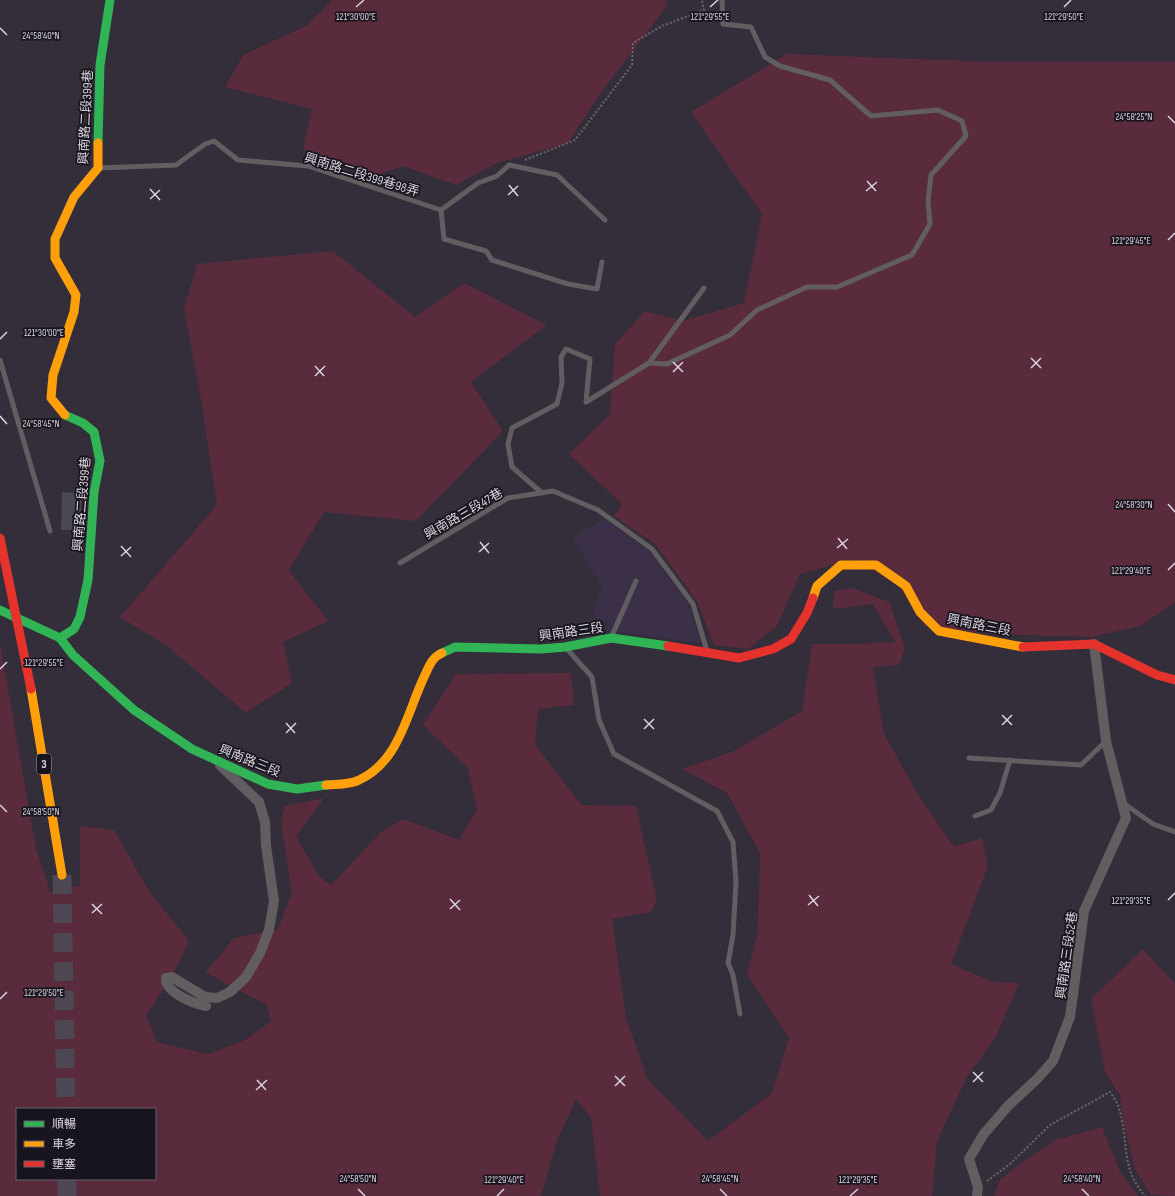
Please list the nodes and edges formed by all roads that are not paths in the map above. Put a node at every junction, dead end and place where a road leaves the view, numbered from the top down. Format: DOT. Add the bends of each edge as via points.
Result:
graph roads {
  1 [pos="110,0"];
  2 [pos="722,0"];
  3 [pos="98,168"];
  4 [pos="441,210"];
  5 [pos="605,220"];
  6 [pos="602,262"];
  7 [pos="704,288"];
  8 [pos="0,360"];
  9 [pos="649,363"];
  10 [pos="542,493"];
  11 [pos="50,531"];
  12 [pos="0,538"];
  13 [pos="400,563"];
  14 [pos="636,581"];
  15 [pos="0,610"];
  16 [pos="60,638"];
  17 [pos="611,638"];
  18 [pos="1094,644"];
  19 [pos="565,647"];
  20 [pos="707,652"];
  21 [pos="1175,680"];
  22 [pos="1106,741"];
  23 [pos="969,758"];
  24 [pos="1010,760"];
  25 [pos="216,761"];
  26 [pos="1120,801"];
  27 [pos="975,816"];
  28 [pos="1175,832"];
  29 [pos="62,875"];
  30 [pos="206,1006"];
  31 [pos="740,1014"];
  32 [pos="977,1192"];
  1 -- 3 [label="main road, 興南路二段399巷" via="100,65"];
  2 -- 9 [label="lane" via="723,24 751,27 765,57 780,66 830,80 871,116 938,110 962,121 966,136 931,175 928,200 930,224 912,255 837,287 807,287 757,310 730,335 667,364"];
  3 -- 4 [label="lane, 興南路二段399巷98弄" via="176,165 205,144 214,142 238,160 308,166"];
  3 -- 16 [label="main road, 興南路二段399巷" via="74,197 55,239 55,258 76,295 74,312 53,375 51,398 63,414 83,423 94,432 100,461 94,492 88,580 80,617 74,628"];
  4 -- 5 [label="lane" via="478,182 497,176 509,165 557,174"];
  4 -- 6 [label="lane" via="444,239 486,251 492,260 568,284 597,289"];
  7 -- 9 [label="lane"];
  8 -- 11 [label="lane"];
  9 -- 10 [label="lane" via="586,402 590,359 566,349 561,357 562,383 557,404 512,428 508,444 512,468"];
  10 -- 13 [label="lane, 興南路三段47巷" via="508,498"];
  10 -- 20 [label="lane, 興南路三段47巷" via="553,491 598,510 652,549 693,604"];
  12 -- 29 [label="main road, 3" via="25,654"];
  14 -- 17 [label="lane"];
  15 -- 16 [label="main road"];
  16 -- 25 [label="main road, 興南路三段" via="72,655 134,710 168,734"];
  17 -- 19 [label="main road, 興南路三段"];
  17 -- 20 [label="main road, 興南路三段"];
  18 -- 20 [label="main road, 興南路三段" via="1023,647 939,631 920,612 906,586 876,565 841,565 817,586 807,613 791,639 773,649 738,658"];
  18 -- 21 [label="main road, 興南路三段" via="1157,675"];
  18 -- 22 [label="street, 興南路三段52巷"];
  19 -- 25 [label="main road, 興南路三段" via="455,647 434,657 398,741 379,768 358,781 297,789 268,784"];
  19 -- 31 [label="lane" via="592,677 600,720 614,754 717,811 733,842 736,882 733,935 728,963 733,975"];
  22 -- 24 [label="lane" via="1081,765"];
  22 -- 26 [label="street, 興南路三段52巷"];
  23 -- 24 [label="lane"];
  24 -- 27 [label="lane" via="1000,793 991,810"];
  25 -- 30 [label="street" via="259,802 265,822 274,901 269,930 260,953 246,976 230,992 217,998 205,996 172,977 166,978 171,990 195,1004"];
  26 -- 28 [label="lane" via="1152,824"];
  26 -- 32 [label="street, 興南路三段52巷" via="1126,818 1084,911 1070,1017 1053,1061 983,1135 969,1159"];
}
